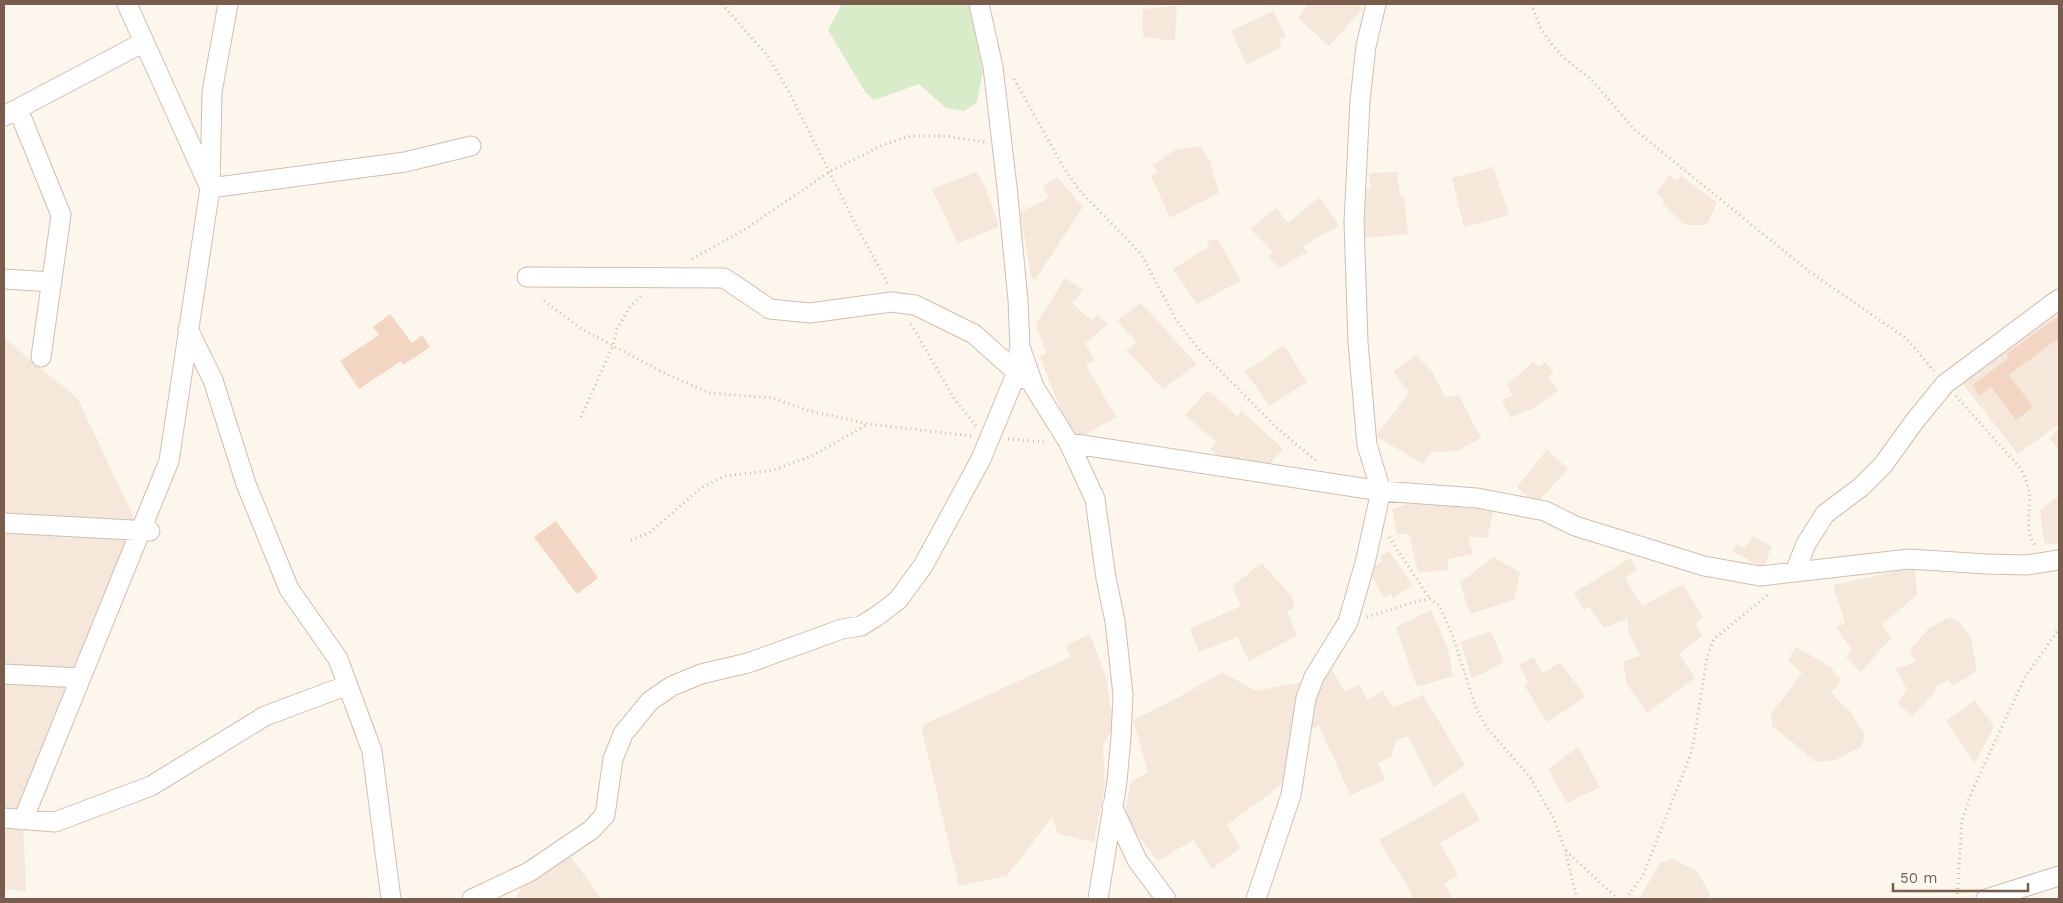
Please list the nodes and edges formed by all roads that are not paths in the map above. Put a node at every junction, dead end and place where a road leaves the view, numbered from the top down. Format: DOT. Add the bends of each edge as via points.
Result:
graph roads {
  1 [pos="127,4"];
  2 [pos="228,4"];
  3 [pos="979,4"];
  4 [pos="1376,4"];
  5 [pos="144,42"];
  6 [pos="11,112"];
  7 [pos="471,146"];
  8 [pos="210,188"];
  9 [pos="527,277"];
  10 [pos="4,279"];
  11 [pos="52,282"];
  12 [pos="2059,299"];
  13 [pos="188,329"];
  14 [pos="1020,347"];
  15 [pos="41,357"];
  16 [pos="1017,372"];
  17 [pos="1034,387"];
  18 [pos="1068,443"];
  19 [pos="1381,491"];
  20 [pos="4,523"];
  21 [pos="145,531"];
  22 [pos="2059,560"];
  23 [pos="1795,572"];
  24 [pos="4,674"];
  25 [pos="80,678"];
  26 [pos="348,685"];
  27 [pos="1112,806"];
  28 [pos="4,818"];
  29 [pos="23,820"];
  30 [pos="2059,876"];
  31 [pos="1256,896"];
  32 [pos="391,899"];
  33 [pos="472,899"];
  34 [pos="1098,899"];
  35 [pos="1166,899"];
  36 [pos="1986,899"];
  1 -- 5 [label="street"];
  2 -- 8 [label="street" via="212,92"];
  3 -- 14 [label="street" via="992,67 1002,144"];
  4 -- 19 [label="street" via="1366,46 1360,101 1354,222 1358,342 1368,445"];
  5 -- 6 [label="street"];
  5 -- 8 [label="street"];
  6 -- 11 [label="street" via="61,215"];
  7 -- 8 [label="street" via="405,162"];
  8 -- 13 [label="street"];
  9 -- 16 [label="street" via="724,278 770,309 810,312 891,302 916,305 974,334"];
  10 -- 11 [label="street"];
  11 -- 15 [label="street"];
  12 -- 23 [label="street" via="1945,384 1883,465 1826,514 1806,544"];
  13 -- 21 [label="street" via="168,461"];
  13 -- 26 [label="street" via="213,380 246,484 289,589 338,659"];
  14 -- 16 [label="street"];
  14 -- 17 [label="street"];
  16 -- 17 [label="street"];
  16 -- 33 [label="street" via="981,459 923,566 898,600 861,626 748,664 701,674 672,686 650,701 623,734 613,759 605,815 591,830 529,872"];
  17 -- 18 [label="street"];
  18 -- 19 [label="street"];
  18 -- 27 [label="street" via="1095,500 1120,655 1123,695 1117,782"];
  19 -- 23 [label="street" via="1477,498 1545,512 1575,526 1704,566 1760,576"];
  19 -- 31 [label="street" via="1348,622 1314,677 1306,698 1291,795"];
  20 -- 21 [label="street"];
  21 -- 25 [label="street"];
  22 -- 23 [label="street" via="2026,565 1909,559"];
  24 -- 25 [label="street"];
  25 -- 29 [label="street"];
  26 -- 29 [label="street" via="265,716 151,786 56,822"];
  26 -- 32 [label="street" via="372,752"];
  27 -- 34 [label="street"];
  27 -- 35 [label="street" via="1137,860"];
  28 -- 29 [label="street"];
  30 -- 36 [label="street"];
}
